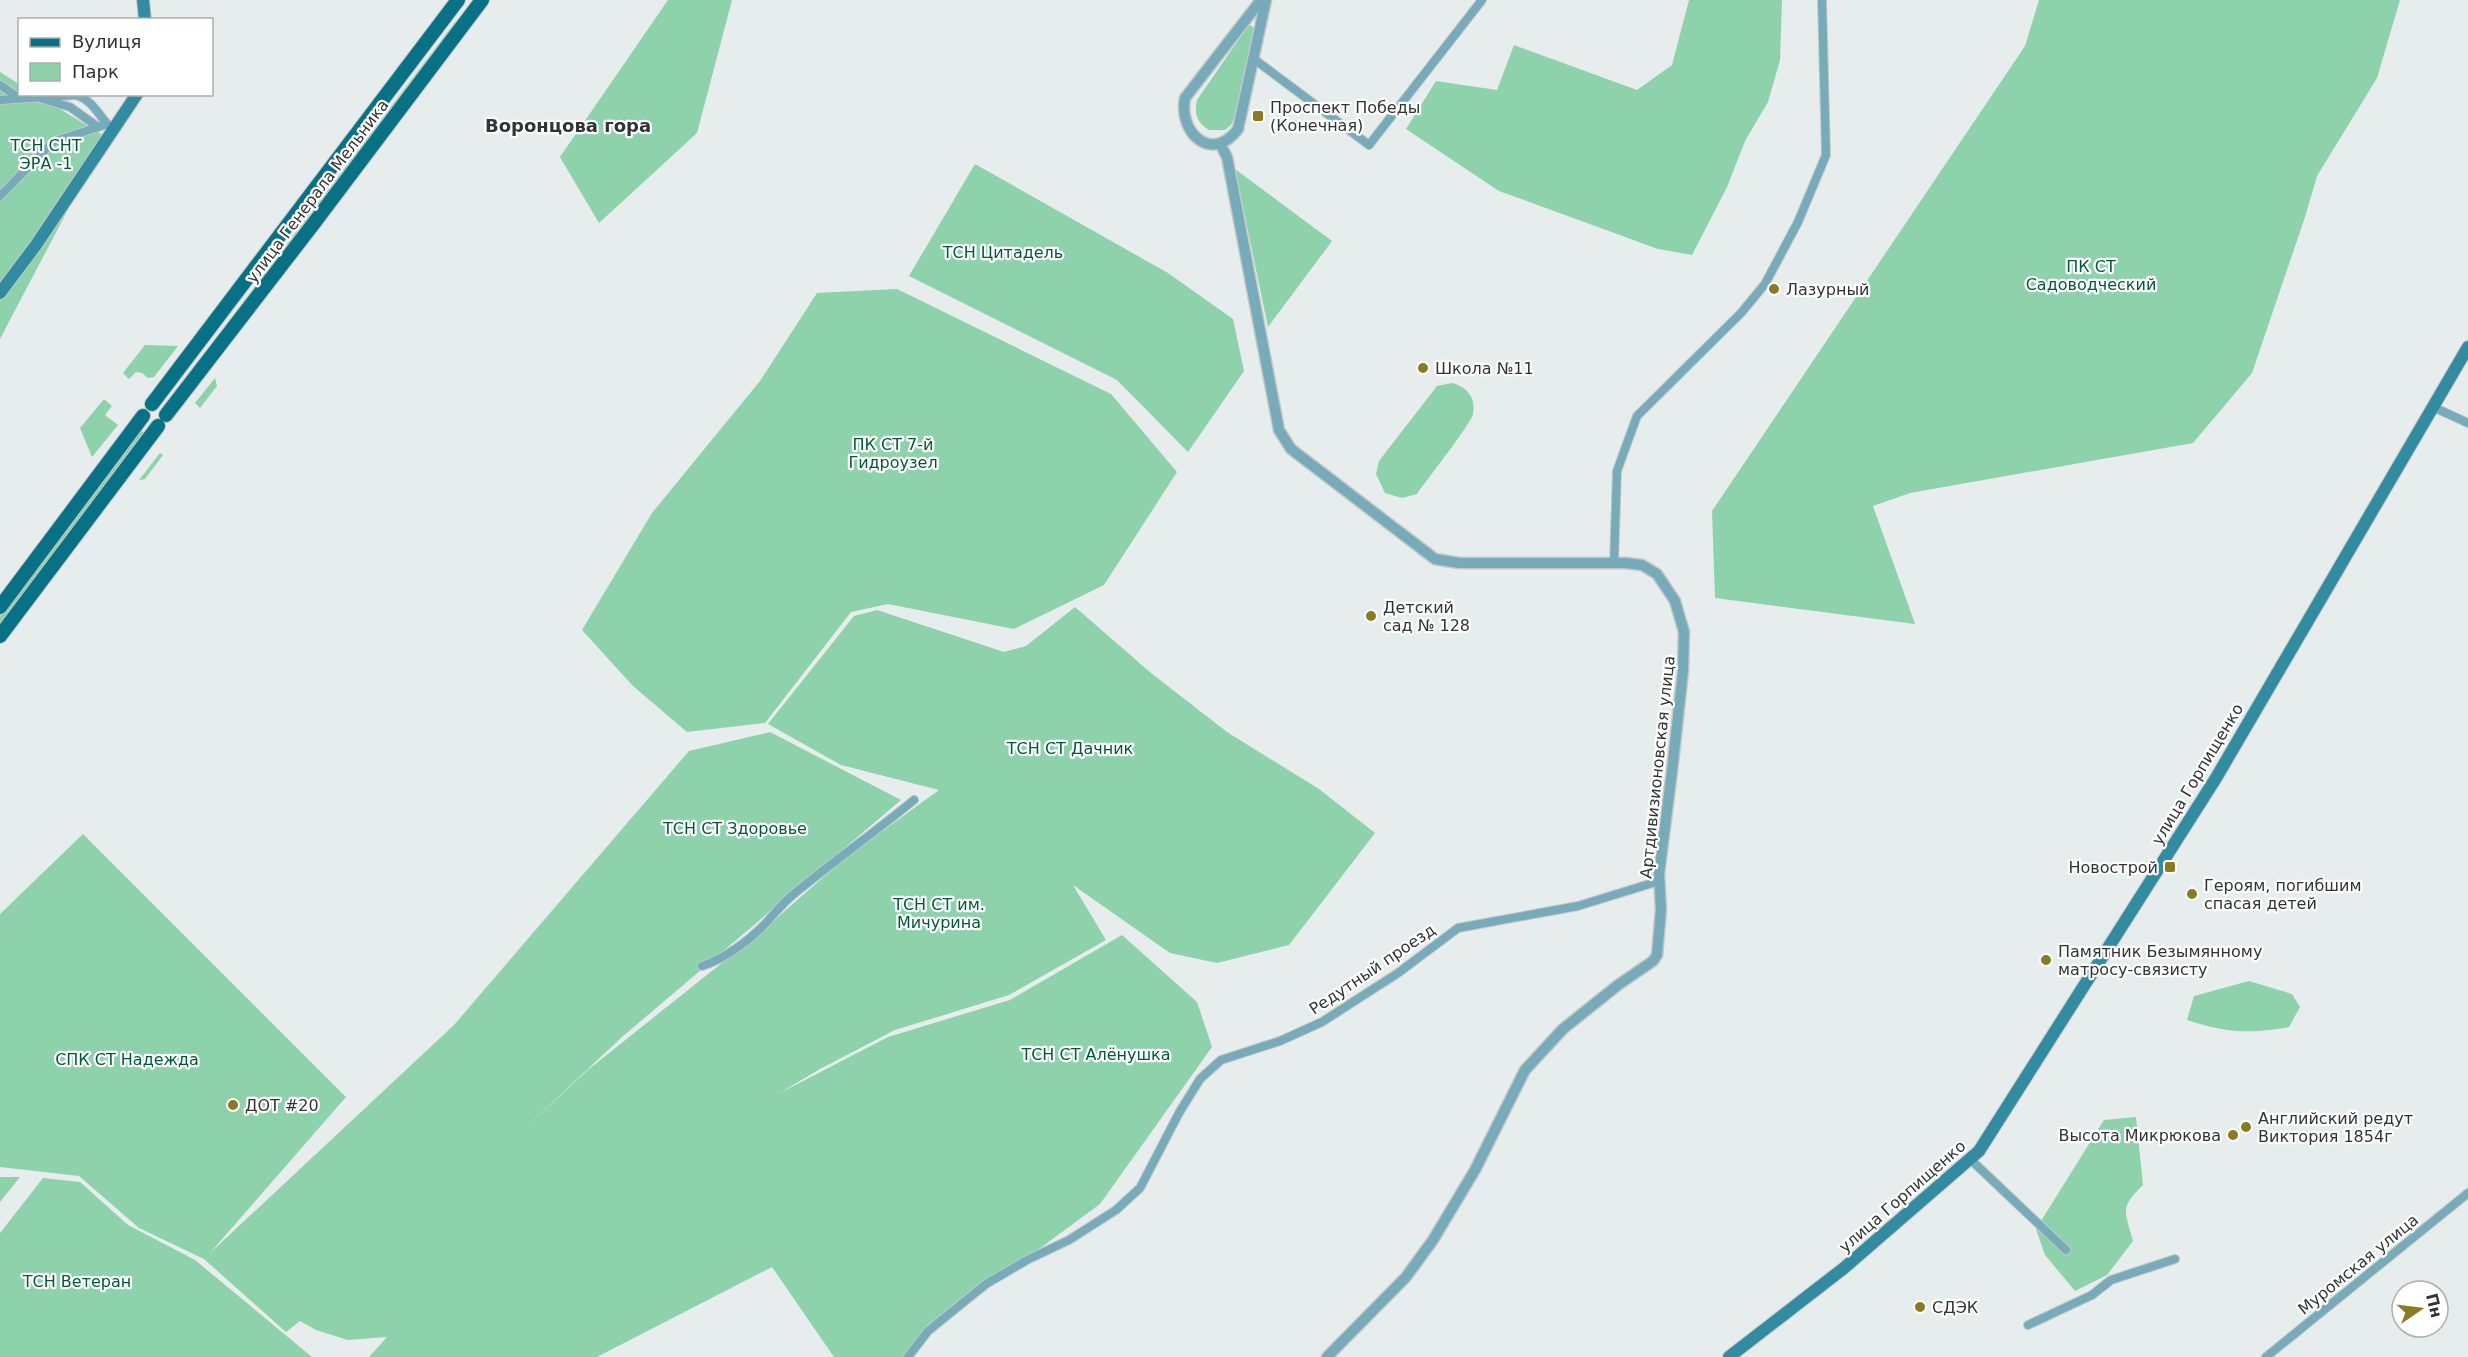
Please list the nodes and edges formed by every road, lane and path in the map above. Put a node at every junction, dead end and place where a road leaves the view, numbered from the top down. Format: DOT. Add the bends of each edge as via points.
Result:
graph roads {
  1 [pos="143,0"];
  2 [pos="482,0"];
  3 [pos="1263,0"];
  4 [pos="1482,0"];
  5 [pos="1822,0"];
  6 [pos="455,4"];
  7 [pos="145,18"];
  8 [pos="467,20"];
  9 [pos="1254,59"];
  10 [pos="0,85"];
  11 [pos="48,96"];
  12 [pos="80,96"];
  13 [pos="135,96"];
  14 [pos="34,97"];
  15 [pos="19,98"];
  16 [pos="0,100"];
  17 [pos="106,127"];
  18 [pos="1220,144"];
  19 [pos="0,196"];
  20 [pos="0,294"];
  21 [pos="2468,347"];
  22 [pos="163,389"];
  23 [pos="177,401"];
  24 [pos="152,404"];
  25 [pos="2433,407"];
  26 [pos="143,416"];
  27 [pos="2468,423"];
  28 [pos="134,429"];
  29 [pos="148,439"];
  30 [pos="1614,563"];
  31 [pos="0,607"];
  32 [pos="0,636"];
  33 [pos="914,800"];
  34 [pos="1659,881"];
  35 [pos="702,966"];
  36 [pos="1970,1159"];
  37 [pos="2468,1193"];
  38 [pos="2066,1250"];
  39 [pos="2175,1259"];
  40 [pos="2028,1325"];
  41 [pos="908,1357"];
  42 [pos="1327,1357"];
  43 [pos="1729,1357"];
  44 [pos="2266,1357"];
  1 -- 7 [label="main road"];
  2 -- 8 [label="main road, улица Генерала Мельника"];
  3 -- 9 [label="street"];
  3 -- 18 [label="street" via="1185,98 1185,121 1192,133 1206,143"];
  4 -- 9 [label="street" via="1369,145"];
  5 -- 30 [label="street" via="1826,155 1798,222 1765,284 1637,416 1617,471"];
  6 -- 8 [label="main road"];
  6 -- 22 [label="main road, улица Генерала Мельника"];
  8 -- 23 [label="main road, улица Генерала Мельника"];
  9 -- 18 [label="street" via="1238,129"];
  10 -- 15 [label="street"];
  11 -- 14 [label="street"];
  12 -- 17 [label="street"];
  13 -- 17 [label="main road"];
  14 -- 15 [label="street"];
  14 -- 17 [label="street" via="70,107"];
  15 -- 16 [label="street"];
  17 -- 19 [label="street" via="53,142"];
  17 -- 20 [label="main road" via="36,245"];
  18 -- 30 [label="street, Артдивизионовская улица" via="1227,157 1279,430 1290,449 1434,559 1471,564"];
  21 -- 25 [label="main road, улица Горпищенко"];
  22 -- 23 [label="main road" via="165,401"];
  22 -- 24 [label="main road, улица Генерала Мельника"];
  23 -- 29 [label="main road, улица Генерала Мельника"];
  25 -- 27 [label="street"];
  25 -- 36 [label="main road, улица Горпищенко" via="2216,778 1979,1151"];
  26 -- 28 [label="main road"];
  28 -- 29 [label="main road" via="144,429"];
  28 -- 31 [label="main road"];
  29 -- 32 [label="main road, улица Генерала Мельника"];
  30 -- 34 [label="street, Артдивизионовская улица" via="1642,565 1657,574 1675,600 1684,632"];
  33 -- 35 [label="street" via="796,892 761,928 718,960"];
  34 -- 41 [label="street, Редутный проезд" via="1578,906 1458,928 1323,1022 1221,1060 1200,1079 1140,1188 1116,1210 1069,1240 986,1284 928,1331"];
  34 -- 42 [label="street, Артдивизионовская улица" via="1659,944 1653,961 1563,1029 1525,1070 1475,1170 1433,1240 1406,1277"];
  36 -- 38 [label="street"];
  36 -- 43 [label="main road, улица Горпищенко" via="1844,1268"];
  37 -- 44 [label="street, Муромская улица"];
  39 -- 40 [label="street" via="2111,1280 2092,1295"];
}
